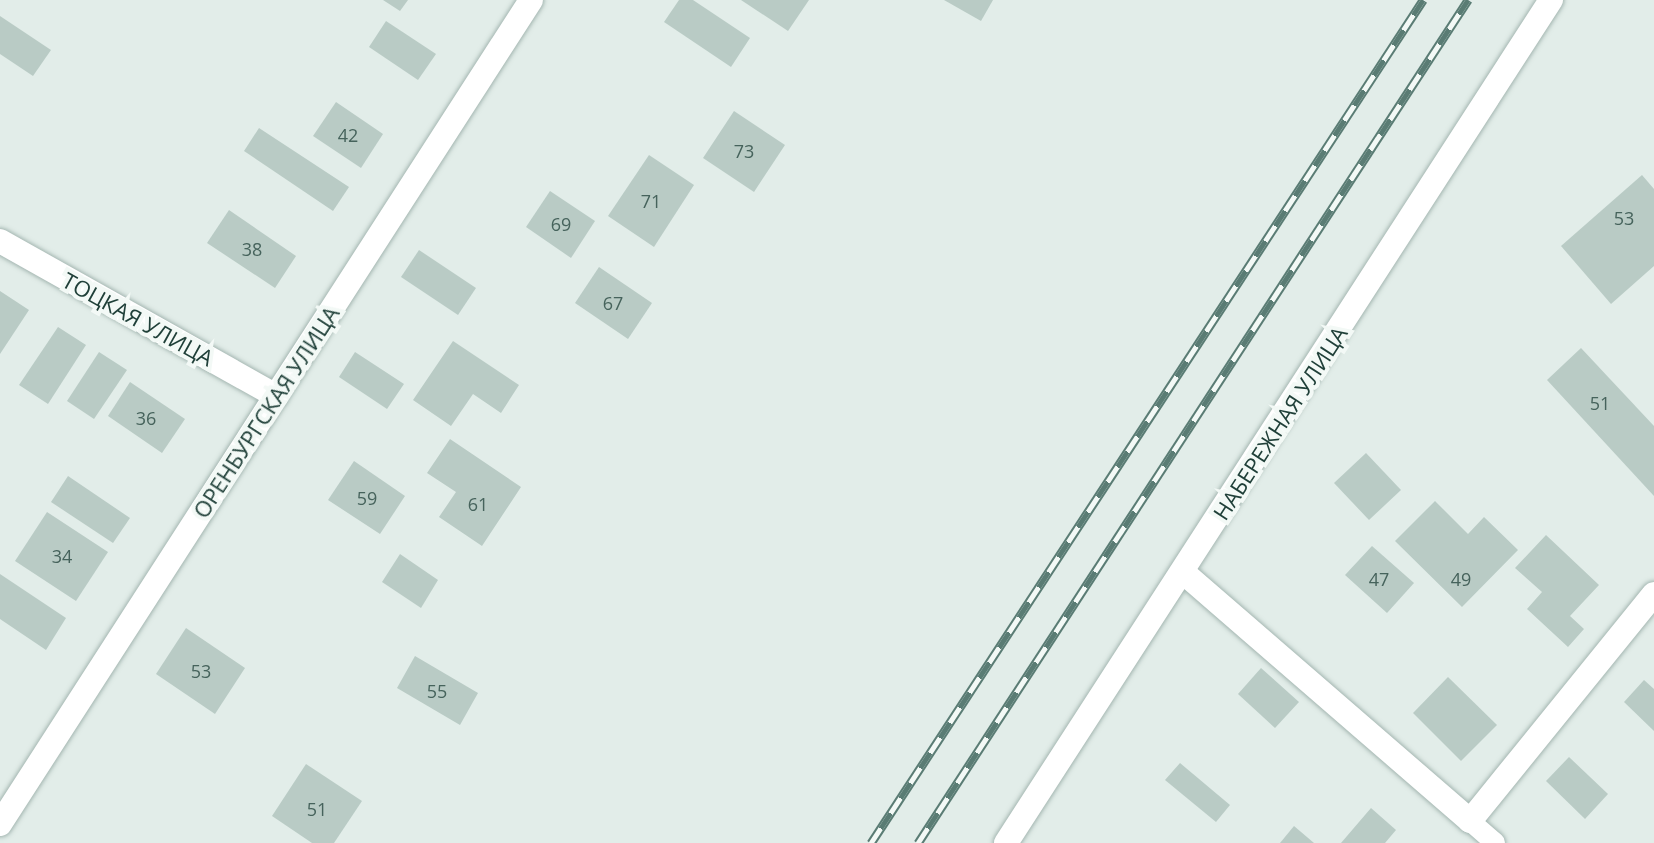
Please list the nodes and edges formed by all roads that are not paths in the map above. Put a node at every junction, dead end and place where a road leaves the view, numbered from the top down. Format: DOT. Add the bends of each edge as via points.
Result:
graph roads {
  1 [pos="531,0"];
  2 [pos="1551,0"];
  3 [pos="0,241"];
  4 [pos="276,396"];
  5 [pos="1184,573"];
  6 [pos="1654,594"];
  7 [pos="1470,821"];
  8 [pos="0,824"];
  9 [pos="1006,843"];
  10 [pos="1495,843"];
  1 -- 4 [label="street, ОРЕНБУРГСКАЯ УЛИЦА"];
  2 -- 5 [label="street, НАБЕРЕЖНАЯ УЛИЦА"];
  3 -- 4 [label="street, ТОЦКАЯ УЛИЦА"];
  4 -- 8 [label="street, ОРЕНБУРГСКАЯ УЛИЦА"];
  5 -- 7 [label="street"];
  5 -- 9 [label="street, НАБЕРЕЖНАЯ УЛИЦА"];
  6 -- 7 [label="street"];
  7 -- 10 [label="lane"];
}
